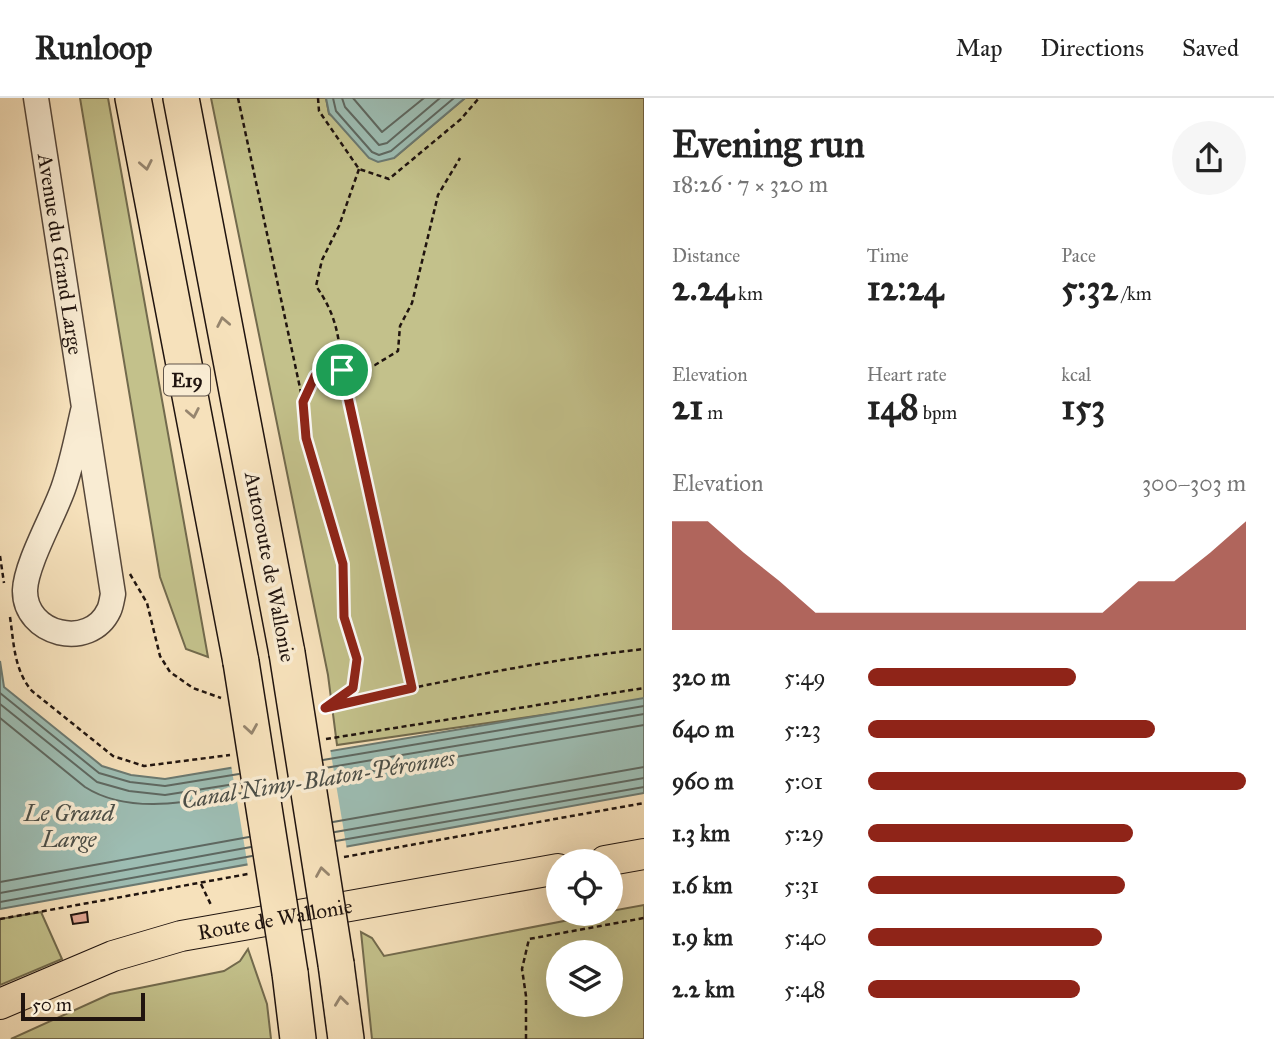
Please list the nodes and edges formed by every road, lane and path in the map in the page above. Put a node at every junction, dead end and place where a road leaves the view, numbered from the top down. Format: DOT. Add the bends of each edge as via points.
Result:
graph roads {
  1 [pos="36,98"];
  2 [pos="133,98"];
  3 [pos="181,98"];
  4 [pos="239,98"];
  5 [pos="317,98"];
  6 [pos="479,98"];
  7 [pos="460,158"];
  8 [pos="359,169"];
  9 [pos="342,370"];
  10 [pos="303,402"];
  11 [pos="83,411"];
  12 [pos="108,552"];
  13 [pos="0,556"];
  14 [pos="4,584"];
  15 [pos="9,611"];
  16 [pos="644,649"];
  17 [pos="412,688"];
  18 [pos="644,688"];
  19 [pos="223,699"];
  20 [pos="326,739"];
  21 [pos="230,755"];
  22 [pos="644,854"];
  23 [pos="623,858"];
  24 [pos="546,871"];
  25 [pos="644,918"];
  26 [pos="0,1004"];
  27 [pos="298,1039"];
  28 [pos="346,1039"];
  29 [pos="526,1039"];
  1 -- 11 [label="street, Avenue du Grand Large"];
  2 -- 27 [label="highway, E19, one-way, bridge" via="241,662"];
  28 -- 3 [label="highway, Autoroute de Wallonie / E19, one-way, bridge" via="287,653"];
  4 -- 10 [label="path"];
  5 -- 8 [label="path" via="318,111"];
  6 -- 8 [label="path" via="461,119 389,179"];
  7 -- 9 [label="path" via="438,195 412,303 400,326 398,351 375,365"];
  8 -- 9 [label="path" via="316,286 331,307"];
  9 -- 10 [label="path" via="315,376"];
  9 -- 17 [label="path"];
  10 -- 17 [label="path" via="306,438 343,564 344,617 357,659 353,688 325,708"];
  11 -- 12 [label="street, Avenue du Grand Large"];
  11 -- 12 [label="street, Avenue du Grand Large" via="64,488 27,576 30,610 42,626 68,635 99,624 113,594"];
  12 -- 19 [label="path" via="134,579 147,603 160,656 170,672 193,688"];
  13 -- 14 [label="path"];
  15 -- 21 [label="path" via="23,680 114,756 144,766"];
  16 -- 17 [label="path" via="571,657"];
  18 -- 20 [label="path"];
  22 -- 23 [label="main road"];
  24 -- 26 [label="main road, Route de Wallonie" via="181,936 113,956"];
  25 -- 29 [label="path" via="529,939 522,969"];
}
